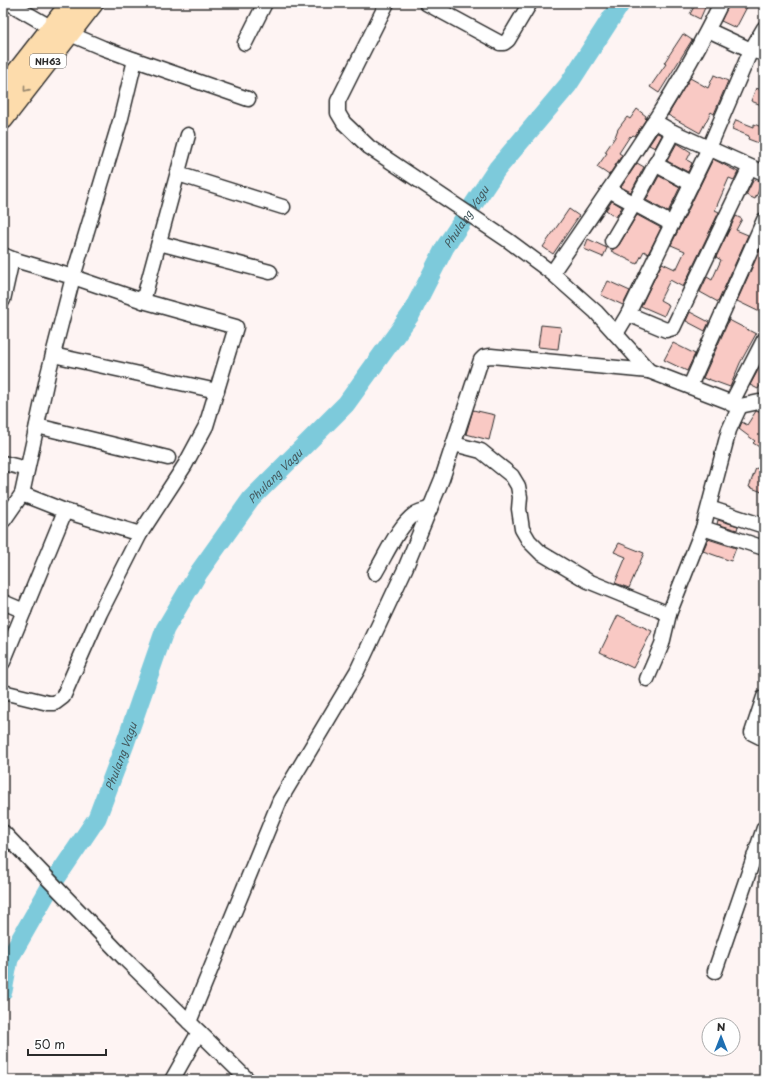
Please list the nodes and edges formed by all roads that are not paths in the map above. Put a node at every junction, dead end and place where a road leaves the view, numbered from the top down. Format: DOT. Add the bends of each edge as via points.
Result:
graph roads {
  1 [pos="8,3"];
  2 [pos="71,3"];
  3 [pos="93,3"];
  4 [pos="264,3"];
  5 [pos="387,3"];
  6 [pos="530,3"];
  7 [pos="721,3"];
  8 [pos="430,4"];
  9 [pos="764,28"];
  10 [pos="708,30"];
  11 [pos="61,31"];
  12 [pos="245,43"];
  13 [pos="758,52"];
  14 [pos="135,60"];
  15 [pos="3,90"];
  16 [pos="248,98"];
  17 [pos="3,119"];
  18 [pos="654,121"];
  19 [pos="673,132"];
  20 [pos="188,135"];
  21 [pos="710,148"];
  22 [pos="656,164"];
  23 [pos="750,167"];
  24 [pos="764,173"];
  25 [pos="178,174"];
  26 [pos="692,184"];
  27 [pos="609,190"];
  28 [pos="634,204"];
  29 [pos="283,207"];
  30 [pos="764,220"];
  31 [pos="672,224"];
  32 [pos="612,241"];
  33 [pos="159,242"];
  34 [pos="6,261"];
  35 [pos="270,272"];
  36 [pos="552,273"];
  37 [pos="73,277"];
  38 [pos="3,300"];
  39 [pos="143,302"];
  40 [pos="628,314"];
  41 [pos="616,334"];
  42 [pos="764,340"];
  43 [pos="53,354"];
  44 [pos="649,371"];
  45 [pos="690,386"];
  46 [pos="217,391"];
  47 [pos="762,402"];
  48 [pos="735,405"];
  49 [pos="37,426"];
  50 [pos="454,444"];
  51 [pos="168,458"];
  52 [pos="3,463"];
  53 [pos="27,470"];
  54 [pos="22,494"];
  55 [pos="709,508"];
  56 [pos="430,509"];
  57 [pos="65,511"];
  58 [pos="3,521"];
  59 [pos="764,526"];
  60 [pos="703,528"];
  61 [pos="140,534"];
  62 [pos="764,548"];
  63 [pos="376,573"];
  64 [pos="3,602"];
  65 [pos="24,611"];
  66 [pos="670,614"];
  67 [pos="3,662"];
  68 [pos="647,679"];
  69 [pos="3,692"];
  70 [pos="764,697"];
  71 [pos="764,739"];
  72 [pos="764,828"];
  73 [pos="3,832"];
  74 [pos="715,971"];
  75 [pos="194,1027"];
  76 [pos="172,1080"];
  77 [pos="248,1080"];
  1 -- 11 [label="street"];
  2 -- 11 [label="highway, NH63"];
  3 -- 11 [label="highway, NH63"];
  4 -- 12 [label="street"];
  5 -- 36 [label="street" via="338,102 338,112 344,123 369,147"];
  6 -- 8 [label="street" via="504,43"];
  7 -- 10 [label="street"];
  9 -- 13 [label="street"];
  10 -- 13 [label="street"];
  10 -- 18 [label="street"];
  11 -- 14 [label="street"];
  11 -- 15 [label="highway, NH63"];
  11 -- 17 [label="highway, NH63, one-way"];
  13 -- 21 [label="street"];
  14 -- 16 [label="street"];
  14 -- 37 [label="street" via="121,118"];
  18 -- 19 [label="street"];
  18 -- 27 [label="street"];
  19 -- 21 [label="street"];
  19 -- 22 [label="street"];
  20 -- 25 [label="street"];
  21 -- 23 [label="street"];
  21 -- 26 [label="street"];
  22 -- 26 [label="street"];
  22 -- 28 [label="street"];
  23 -- 24 [label="street"];
  23 -- 40 [label="street" via="673,328 666,330"];
  25 -- 29 [label="street"];
  25 -- 33 [label="street"];
  26 -- 31 [label="street"];
  27 -- 28 [label="street"];
  27 -- 36 [label="street"];
  28 -- 31 [label="street"];
  28 -- 32 [label="street"];
  30 -- 45 [label="street"];
  31 -- 40 [label="street"];
  33 -- 35 [label="street"];
  33 -- 39 [label="street"];
  34 -- 37 [label="street"];
  34 -- 38 [label="street"];
  36 -- 41 [label="street" via="596,312"];
  37 -- 39 [label="street"];
  37 -- 43 [label="street"];
  39 -- 46 [label="street" via="236,327"];
  40 -- 41 [label="street"];
  41 -- 44 [label="street"];
  42 -- 48 [label="street"];
  43 -- 46 [label="street"];
  43 -- 49 [label="street"];
  44 -- 45 [label="street"];
  44 -- 50 [label="street" via="484,357"];
  45 -- 48 [label="street"];
  46 -- 61 [label="street" via="203,433 185,466"];
  47 -- 48 [label="street"];
  48 -- 55 [label="street"];
  49 -- 51 [label="street"];
  49 -- 53 [label="street"];
  50 -- 56 [label="street"];
  50 -- 66 [label="street" via="481,451 512,476 518,486 522,529 529,541 542,553 588,581"];
  52 -- 53 [label="street"];
  53 -- 54 [label="street"];
  54 -- 57 [label="street"];
  54 -- 58 [label="street"];
  55 -- 59 [label="street"];
  55 -- 60 [label="street"];
  56 -- 63 [label="street" via="417,513 408,520"];
  56 -- 75 [label="street" via="357,671 280,800"];
  57 -- 61 [label="street"];
  57 -- 65 [label="street"];
  60 -- 62 [label="street"];
  60 -- 66 [label="street"];
  61 -- 69 [label="street" via="100,613 64,697 55,703 48,703"];
  64 -- 65 [label="street"];
  65 -- 67 [label="street"];
  66 -- 68 [label="street" via="662,644"];
  70 -- 71 [label="street" via="752,733"];
  72 -- 74 [label="street"];
  73 -- 75 [label="street"];
  75 -- 76 [label="street"];
  75 -- 77 [label="street"];
}
